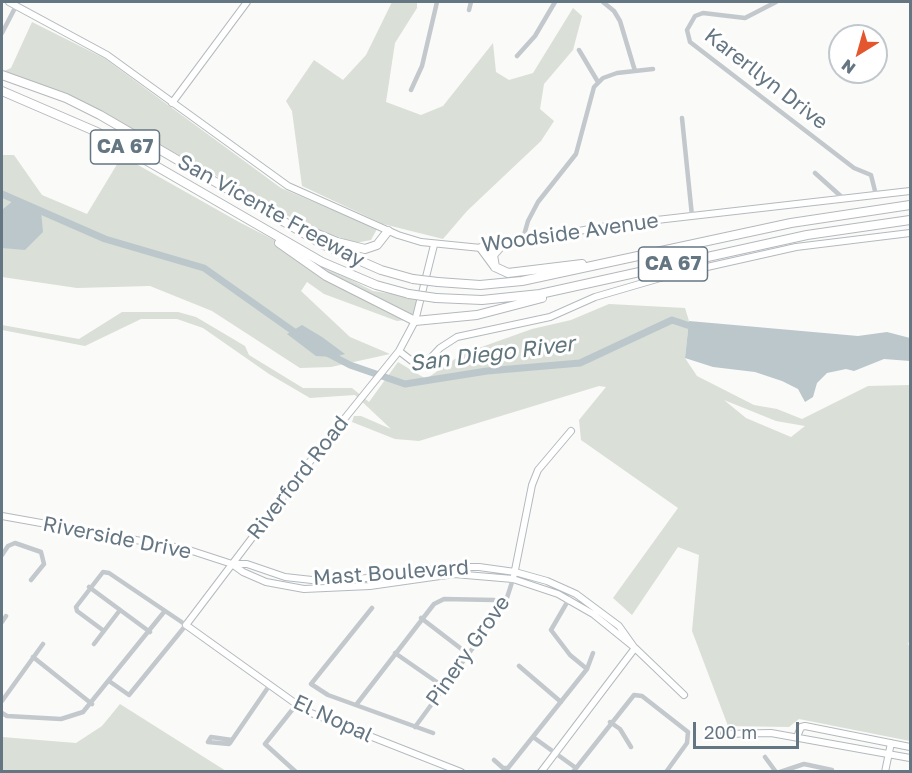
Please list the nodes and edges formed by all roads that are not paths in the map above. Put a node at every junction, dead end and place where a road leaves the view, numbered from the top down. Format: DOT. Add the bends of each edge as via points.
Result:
graph roads {
  1 [pos="9,2"];
  2 [pos="247,2"];
  3 [pos="437,2"];
  4 [pos="471,2"];
  5 [pos="555,2"];
  6 [pos="603,2"];
  7 [pos="776,2"];
  8 [pos="18,4"];
  9 [pos="469,10"];
  10 [pos="2,33"];
  11 [pos="579,50"];
  12 [pos="517,57"];
  13 [pos="653,69"];
  14 [pos="635,71"];
  15 [pos="2,75"];
  16 [pos="598,82"];
  17 [pos="411,90"];
  18 [pos="2,91"];
  19 [pos="172,103"];
  20 [pos="682,118"];
  21 [pos="815,173"];
  22 [pos="227,189"];
  23 [pos="910,191"];
  24 [pos="876,195"];
  25 [pos="844,199"];
  26 [pos="910,205"];
  27 [pos="242,216"];
  28 [pos="692,216"];
  29 [pos="910,220"];
  30 [pos="388,231"];
  31 [pos="910,232"];
  32 [pos="522,242"];
  33 [pos="434,245"];
  34 [pos="502,245"];
  35 [pos="481,248"];
  36 [pos="621,260"];
  37 [pos="495,267"];
  38 [pos="582,286"];
  39 [pos="416,321"];
  40 [pos="399,351"];
  41 [pos="571,431"];
  42 [pos="2,516"];
  43 [pos="2,555"];
  44 [pos="232,564"];
  45 [pos="514,575"];
  46 [pos="31,580"];
  47 [pos="89,587"];
  48 [pos="569,599"];
  49 [pos="505,604"];
  50 [pos="372,608"];
  51 [pos="120,610"];
  52 [pos="164,612"];
  53 [pos="6,616"];
  54 [pos="421,618"];
  55 [pos="2,622"];
  56 [pos="186,625"];
  57 [pos="104,631"];
  58 [pos="150,632"];
  59 [pos="43,644"];
  60 [pos="94,644"];
  61 [pos="635,648"];
  62 [pos="593,652"];
  63 [pos="395,653"];
  64 [pos="468,654"];
  65 [pos="33,657"];
  66 [pos="519,666"];
  67 [pos="587,669"];
  68 [pos="110,681"];
  69 [pos="269,686"];
  70 [pos="444,687"];
  71 [pos="684,695"];
  72 [pos="2,701"];
  73 [pos="561,702"];
  74 [pos="92,704"];
  75 [pos="296,705"];
  76 [pos="356,705"];
  77 [pos="2,713"];
  78 [pos="610,722"];
  79 [pos="415,727"];
  80 [pos="433,733"];
  81 [pos="724,734"];
  82 [pos="533,737"];
  83 [pos="797,737"];
  84 [pos="232,740"];
  85 [pos="891,743"];
  86 [pos="631,747"];
  87 [pos="910,747"];
  88 [pos="555,751"];
  89 [pos="889,754"];
  90 [pos="765,757"];
  91 [pos="910,758"];
  92 [pos="494,760"];
  93 [pos="574,770"];
  94 [pos="832,770"];
  95 [pos="296,771"];
  96 [pos="461,771"];
  97 [pos="541,771"];
  98 [pos="666,771"];
  99 [pos="776,771"];
  100 [pos="780,771"];
  101 [pos="885,771"];
  1 -- 8 [label="main road, Woodside Avenue"];
  2 -- 19 [label="main road"];
  3 -- 17 [label="street" via="422,66"];
  4 -- 9 [label="street"];
  5 -- 12 [label="street" via="536,36"];
  6 -- 14 [label="street" via="620,21"];
  7 -- 24 [label="street, Karerllyn Drive" via="745,18 703,12 695,16 687,30 690,42 854,168 871,175"];
  8 -- 10 [label="street"];
  8 -- 19 [label="main road, Woodside Avenue" via="107,55"];
  11 -- 16 [label="street"];
  13 -- 14 [label="street"];
  14 -- 16 [label="street" via="617,73"];
  15 -- 22 [label="highway, San Vicente Freeway / CA 67" via="100,115"];
  16 -- 32 [label="street" via="576,154 538,202"];
  18 -- 27 [label="highway, San Vicente Freeway / CA 67" via="98,132"];
  19 -- 30 [label="main road, Woodside Avenue" via="288,186"];
  20 -- 28 [label="street"];
  21 -- 25 [label="street"];
  22 -- 30 [label="highway" via="317,234 356,248 371,248"];
  22 -- 36 [label="highway, San Vicente Freeway / CA 67, bridge" via="354,260 413,279 480,285 522,281"];
  23 -- 24 [label="main road, Woodside Avenue"];
  24 -- 25 [label="main road, Woodside Avenue"];
  25 -- 28 [label="main road, Woodside Avenue"];
  26 -- 36 [label="highway, San Vicente Freeway / CA 67" via="791,223"];
  27 -- 38 [label="highway, San Vicente Freeway / CA 67, bridge" via="339,270 409,294 501,299"];
  27 -- 39 [label="highway" via="326,276"];
  28 -- 32 [label="main road, Woodside Avenue" via="613,225"];
  29 -- 38 [label="highway, San Vicente Freeway / CA 67" via="807,235"];
  30 -- 33 [label="main road, Woodside Avenue"];
  31 -- 40 [label="main road" via="796,247 667,276 595,297 550,317 456,337 425,364 417,365"];
  32 -- 34 [label="main road, Woodside Avenue"];
  33 -- 35 [label="main road, Woodside Avenue"];
  33 -- 39 [label="main road, Riverford Road"];
  34 -- 35 [label="main road, Woodside Avenue"];
  34 -- 37 [label="highway" via="493,255"];
  35 -- 37 [label="highway"];
  36 -- 37 [label="highway" via="517,274"];
  38 -- 39 [label="highway" via="477,315"];
  39 -- 40 [label="main road, Riverford Road"];
  40 -- 44 [label="main road, Riverford Road"];
  41 -- 45 [label="main road" via="538,470 532,485"];
  42 -- 44 [label="main road, Riverside Drive" via="186,549"];
  43 -- 46 [label="street" via="15,543 41,552 44,564"];
  44 -- 45 [label="main road, Mast Boulevard" via="243,572 283,585 321,590 452,567 479,567"];
  44 -- 56 [label="main road, Riverford Road"];
  45 -- 48 [label="main road, Mast Boulevard"];
  45 -- 49 [label="street, Pinery Grove"];
  45 -- 61 [label="main road, Mast Boulevard" via="547,581 576,594 619,626"];
  47 -- 51 [label="street"];
  47 -- 52 [label="street" via="101,573 109,573"];
  47 -- 57 [label="street" via="77,604 77,611"];
  48 -- 61 [label="main road, Mast Boulevard"];
  48 -- 67 [label="street" via="550,630 570,656"];
  49 -- 54 [label="street" via="494,600 444,599 430,606"];
  49 -- 64 [label="street, Pinery Grove"];
  50 -- 76 [label="street" via="311,684"];
  51 -- 57 [label="street"];
  51 -- 58 [label="street"];
  52 -- 56 [label="street"];
  52 -- 58 [label="street"];
  53 -- 55 [label="street"];
  54 -- 63 [label="street"];
  54 -- 64 [label="street"];
  56 -- 68 [label="street, Riverford Road" via="129,695"];
  56 -- 69 [label="main road, El Nopal"];
  57 -- 60 [label="street"];
  58 -- 68 [label="street"];
  59 -- 65 [label="street"];
  61 -- 71 [label="main road"];
  61 -- 88 [label="main road"];
  62 -- 67 [label="street"];
  63 -- 70 [label="street"];
  63 -- 76 [label="street"];
  64 -- 70 [label="street, Pinery Grove"];
  65 -- 72 [label="street"];
  65 -- 74 [label="street"];
  66 -- 73 [label="street"];
  67 -- 73 [label="street"];
  68 -- 74 [label="street"];
  69 -- 75 [label="main road, El Nopal"];
  69 -- 84 [label="street"];
  70 -- 79 [label="street, Pinery Grove"];
  73 -- 82 [label="street"];
  74 -- 77 [label="street" via="83,712 62,719"];
  75 -- 95 [label="street" via="265,744"];
  75 -- 96 [label="main road, El Nopal" via="320,718"];
  76 -- 79 [label="street"];
  78 -- 86 [label="street" via="620,729"];
  78 -- 93 [label="street"];
  78 -- 98 [label="street" via="634,695 642,696 688,732 687,743"];
  79 -- 80 [label="street"];
  81 -- 83 [label="main road" via="747,731"];
  82 -- 88 [label="street"];
  82 -- 92 [label="street" via="508,768"];
  83 -- 85 [label="main road" via="805,726"];
  83 -- 89 [label="main road"];
  85 -- 87 [label="main road"];
  85 -- 89 [label="main road"];
  88 -- 93 [label="street"];
  88 -- 97 [label="main road"];
  89 -- 91 [label="main road"];
  89 -- 101 [label="main road"];
  90 -- 99 [label="street"];
  94 -- 100 [label="street" via="804,764"];
}
